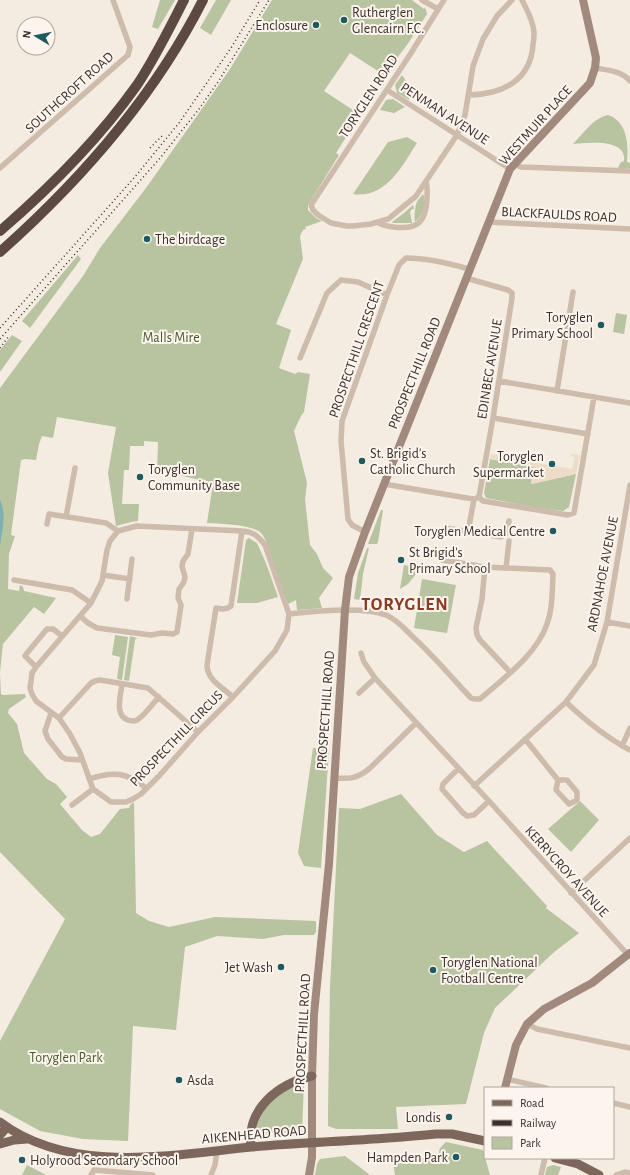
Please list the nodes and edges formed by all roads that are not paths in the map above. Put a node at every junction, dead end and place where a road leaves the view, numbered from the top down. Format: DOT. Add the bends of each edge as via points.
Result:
graph roads {
  1 [pos="113,0"];
  2 [pos="184,0"];
  3 [pos="203,0"];
  4 [pos="422,0"];
  5 [pos="444,0"];
  6 [pos="512,0"];
  7 [pos="522,0"];
  8 [pos="583,0"];
  9 [pos="438,10"];
  10 [pos="595,68"];
  11 [pos="630,81"];
  12 [pos="387,90"];
  13 [pos="469,95"];
  14 [pos="457,134"];
  15 [pos="512,166"];
  16 [pos="0,168"];
  17 [pos="630,171"];
  18 [pos="426,182"];
  19 [pos="378,222"];
  20 [pos="488,222"];
  21 [pos="630,229"];
  22 [pos="0,231"];
  23 [pos="0,252"];
  24 [pos="469,269"];
  25 [pos="466,278"];
  26 [pos="573,292"];
  27 [pos="387,295"];
  28 [pos="300,358"];
  29 [pos="499,382"];
  30 [pos="557,391"];
  31 [pos="594,397"];
  32 [pos="630,403"];
  33 [pos="493,418"];
  34 [pos="588,434"];
  35 [pos="75,468"];
  36 [pos="384,484"];
  37 [pos="630,485"];
  38 [pos="476,498"];
  39 [pos="66,517"];
  40 [pos="509,521"];
  41 [pos="47,524"];
  42 [pos="446,528"];
  43 [pos="192,530"];
  44 [pos="118,531"];
  45 [pos="242,531"];
  46 [pos="365,532"];
  47 [pos="468,532"];
  48 [pos="510,541"];
  49 [pos="132,559"];
  50 [pos="442,560"];
  51 [pos="485,567"];
  52 [pos="506,568"];
  53 [pos="103,575"];
  54 [pos="130,579"];
  55 [pos="14,580"];
  56 [pos="126,599"];
  57 [pos="91,603"];
  58 [pos="345,610"];
  59 [pos="289,614"];
  60 [pos="80,616"];
  61 [pos="607,622"];
  62 [pos="630,626"];
  63 [pos="62,636"];
  64 [pos="360,653"];
  65 [pos="36,667"];
  66 [pos="510,672"];
  67 [pos="375,678"];
  68 [pos="122,684"];
  69 [pos="359,693"];
  70 [pos="159,697"];
  71 [pos="233,697"];
  72 [pos="566,702"];
  73 [pos="51,713"];
  74 [pos="59,718"];
  75 [pos="416,723"];
  76 [pos="630,728"];
  77 [pos="198,732"];
  78 [pos="525,739"];
  79 [pos="622,746"];
  80 [pos="630,750"];
  81 [pos="82,760"];
  82 [pos="458,769"];
  83 [pos="334,778"];
  84 [pos="89,780"];
  85 [pos="558,780"];
  86 [pos="474,786"];
  87 [pos="146,788"];
  88 [pos="93,789"];
  89 [pos="489,801"];
  90 [pos="72,805"];
  91 [pos="630,838"];
  92 [pos="571,893"];
  93 [pos="629,956"];
  94 [pos="527,1024"];
  95 [pos="630,1048"];
  96 [pos="312,1076"];
  97 [pos="507,1079"];
  98 [pos="505,1087"];
  99 [pos="542,1087"];
  100 [pos="614,1103"];
  101 [pos="630,1107"];
  102 [pos="3,1124"];
  103 [pos="0,1135"];
  104 [pos="27,1139"];
  105 [pos="484,1141"];
  106 [pos="312,1142"];
  107 [pos="0,1144"];
  108 [pos="251,1147"];
  109 [pos="217,1151"];
  110 [pos="545,1159"];
  111 [pos="559,1159"];
  112 [pos="92,1172"];
  113 [pos="630,1173"];
  114 [pos="153,1175"];
  115 [pos="211,1175"];
  116 [pos="309,1175"];
  117 [pos="541,1175"];
  118 [pos="599,1175"];
  119 [pos="616,1175"];
  1 -- 16 [label="street, SOUTHCROFT ROAD" via="130,47 128,55"];
  2 -- 22 [label="highway" via="161,45 108,124 75,162"];
  3 -- 23 [label="highway" via="177,48 117,132 31,225"];
  4 -- 9 [label="street"];
  5 -- 9 [label="street, TORYGLEN ROAD"];
  6 -- 13 [label="street" via="483,39 473,66"];
  7 -- 13 [label="street" via="530,15 534,32 533,52 528,66 517,80 507,87 493,92"];
  8 -- 10 [label="main road" via="596,58"];
  9 -- 12 [label="street, TORYGLEN ROAD"];
  10 -- 11 [label="street" via="620,73"];
  10 -- 15 [label="main road, WESTMUIR PLACE" via="590,83"];
  12 -- 14 [label="street, PENMAN AVENUE"];
  12 -- 19 [label="street, TORYGLEN ROAD" via="311,205 318,215 331,223 347,226"];
  13 -- 14 [label="street" via="465,115"];
  14 -- 15 [label="street, PENMAN AVENUE"];
  14 -- 18 [label="street"];
  15 -- 17 [label="street"];
  15 -- 20 [label="main road, WESTMUIR PLACE"];
  18 -- 19 [label="street" via="401,210"];
  18 -- 19 [label="street" via="427,203 422,220 403,228 381,225"];
  20 -- 21 [label="street, BLACKFAULDS ROAD"];
  20 -- 24 [label="main road, WESTMUIR PLACE"];
  24 -- 25 [label="main road, PROSPECTHILL ROAD"];
  24 -- 27 [label="street, PROSPECTHILL CRESCENT" via="442,261 406,258 399,265"];
  25 -- 29 [label="street, EDINBEG AVENUE" via="512,293"];
  25 -- 36 [label="main road, PROSPECTHILL ROAD"];
  26 -- 30 [label="street"];
  27 -- 28 [label="street" via="358,282 341,280 327,294"];
  27 -- 46 [label="street, PROSPECTHILL CRESCENT" via="342,424 341,445 348,519"];
  29 -- 30 [label="street"];
  29 -- 33 [label="street, EDINBEG AVENUE"];
  30 -- 31 [label="street"];
  31 -- 32 [label="street"];
  31 -- 34 [label="street"];
  33 -- 34 [label="street"];
  33 -- 38 [label="street, EDINBEG AVENUE"];
  34 -- 38 [label="street" via="574,513 568,515"];
  35 -- 39 [label="street"];
  36 -- 38 [label="street"];
  36 -- 46 [label="main road, PROSPECTHILL ROAD"];
  37 -- 61 [label="street, ARDNAHOE AVENUE"];
  38 -- 47 [label="street, EDINBEG AVENUE"];
  39 -- 41 [label="street" via="48,514"];
  39 -- 44 [label="street" via="106,523"];
  40 -- 47 [label="street" via="506,534 501,537"];
  42 -- 47 [label="street"];
  43 -- 44 [label="street" via="138,526"];
  43 -- 45 [label="street"];
  43 -- 60 [label="street" via="188,554 182,566 185,577 179,590 178,598 181,605 177,632 151,635 97,628"];
  44 -- 53 [label="street, PROSPECTHILL CIRCUS" via="110,541"];
  45 -- 59 [label="street" via="250,531 259,536 265,545"];
  45 -- 71 [label="street" via="231,606 228,609 216,608 207,664 207,672 211,678"];
  46 -- 58 [label="main road, PROSPECTHILL ROAD" via="349,577"];
  48 -- 52 [label="street"];
  49 -- 54 [label="street"];
  50 -- 51 [label="street"];
  51 -- 52 [label="street"];
  51 -- 66 [label="street" via="477,635"];
  52 -- 66 [label="street" via="550,570 553,574 551,609 547,624 528,655"];
  53 -- 54 [label="street"];
  53 -- 57 [label="street, PROSPECTHILL CIRCUS"];
  54 -- 56 [label="street"];
  55 -- 57 [label="street" via="72,590"];
  57 -- 60 [label="street, PROSPECTHILL CIRCUS"];
  58 -- 59 [label="street"];
  58 -- 66 [label="street" via="380,613 396,621 471,698 480,699"];
  58 -- 83 [label="main road, PROSPECTHILL ROAD"];
  59 -- 71 [label="street, PROSPECTHILL CIRCUS" via="286,630 275,651"];
  60 -- 63 [label="street, PROSPECTHILL CIRCUS"];
  61 -- 62 [label="street"];
  61 -- 72 [label="street, ARDNAHOE AVENUE" via="594,665"];
  63 -- 65 [label="street, PROSPECTHILL CIRCUS"];
  63 -- 65 [label="street" via="53,629 47,629 25,656"];
  64 -- 67 [label="street, KERRYCROY AVENUE"];
  65 -- 73 [label="street, PROSPECTHILL CIRCUS" via="32,673 30,688 36,701"];
  67 -- 69 [label="street"];
  67 -- 75 [label="street, KERRYCROY AVENUE"];
  68 -- 70 [label="street" via="148,688"];
  68 -- 70 [label="street" via="119,712 127,720 138,720"];
  68 -- 74 [label="street" via="95,681"];
  70 -- 77 [label="street"];
  71 -- 77 [label="street, PROSPECTHILL CIRCUS"];
  72 -- 78 [label="street, ARDNAHOE AVENUE"];
  72 -- 79 [label="street" via="591,726"];
  73 -- 74 [label="street, PROSPECTHILL CIRCUS"];
  73 -- 81 [label="street" via="45,731 48,739 62,757"];
  74 -- 81 [label="street, PROSPECTHILL CIRCUS"];
  75 -- 82 [label="street, KERRYCROY AVENUE"];
  75 -- 83 [label="street" via="361,775 354,778"];
  76 -- 79 [label="street"];
  77 -- 87 [label="street, PROSPECTHILL CIRCUS"];
  78 -- 85 [label="street"];
  78 -- 86 [label="street, ARDNAHOE AVENUE"];
  79 -- 80 [label="street"];
  81 -- 84 [label="street, PROSPECTHILL CIRCUS"];
  82 -- 86 [label="street, KERRYCROY AVENUE"];
  82 -- 89 [label="street" via="443,784 442,789 463,813 467,816 474,815"];
  83 -- 96 [label="main road, PROSPECTHILL ROAD" via="329,864 314,1014"];
  84 -- 87 [label="street" via="103,774 121,775 135,780"];
  84 -- 88 [label="street, PROSPECTHILL CIRCUS"];
  85 -- 85 [label="street" via="567,780 577,792 577,800 569,804 556,790"];
  86 -- 89 [label="street, KERRYCROY AVENUE"];
  87 -- 88 [label="street, PROSPECTHILL CIRCUS" via="141,794 126,802 111,802"];
  88 -- 90 [label="street"];
  89 -- 92 [label="street, KERRYCROY AVENUE"];
  91 -- 92 [label="street"];
  92 -- 93 [label="street, KERRYCROY AVENUE"];
  93 -- 94 [label="main road" via="592,984 544,1009"];
  94 -- 95 [label="street" via="537,1029"];
  94 -- 97 [label="main road" via="516,1045"];
  96 -- 106 [label="main road, PROSPECTHILL ROAD"];
  96 -- 108 [label="main road" via="283,1086 269,1098 259,1111 251,1129"];
  97 -- 98 [label="main road"];
  97 -- 99 [label="street"];
  100 -- 101 [label="street"];
  102 -- 103 [label="main road, AIKENHEAD ROAD"];
  102 -- 104 [label="main road, AIKENHEAD ROAD"];
  104 -- 107 [label="main road"];
  104 -- 109 [label="main road, AIKENHEAD ROAD" via="49,1148 95,1157"];
  105 -- 106 [label="main road, AIKENHEAD ROAD" via="444,1134"];
  106 -- 108 [label="main road, AIKENHEAD ROAD"];
  106 -- 116 [label="main road, PROSPECTHILL ROAD"];
  108 -- 109 [label="main road, AIKENHEAD ROAD"];
  109 -- 115 [label="street"];
  110 -- 117 [label="street"];
  111 -- 118 [label="main road" via="578,1164"];
  112 -- 114 [label="street"];
  113 -- 119 [label="street"];
}
